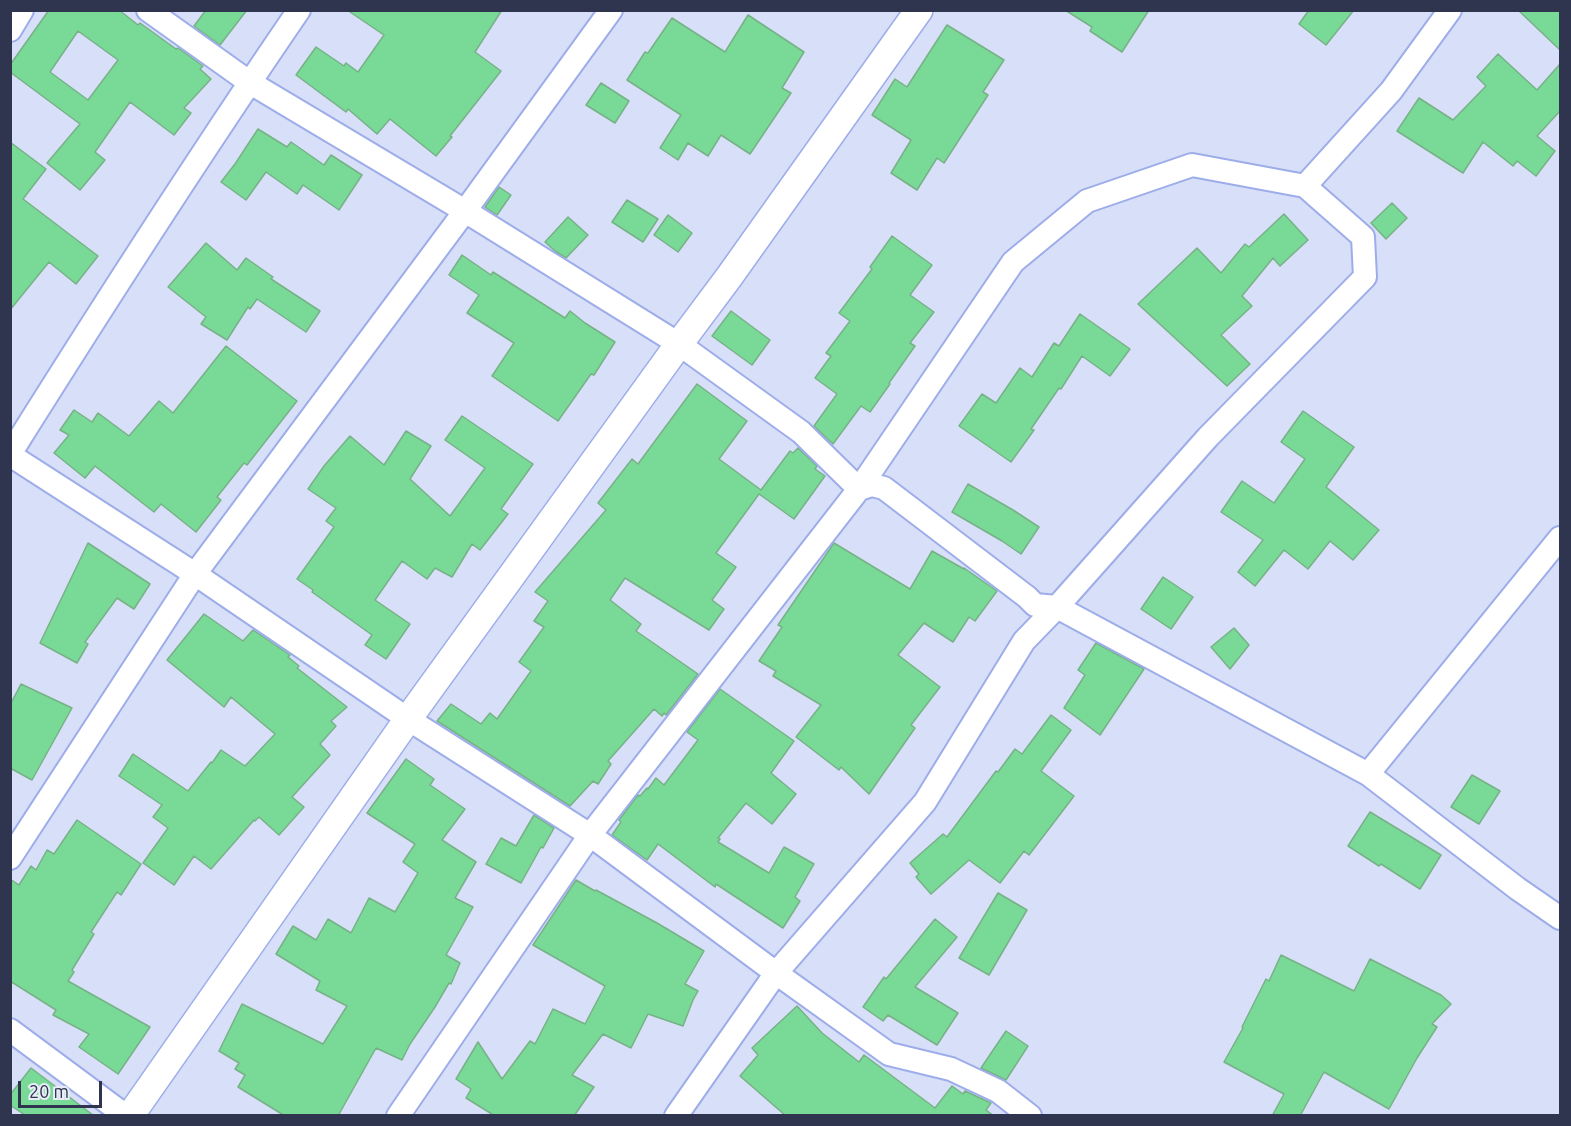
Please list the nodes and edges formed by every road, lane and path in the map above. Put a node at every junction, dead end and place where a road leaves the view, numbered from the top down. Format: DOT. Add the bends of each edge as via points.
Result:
graph roads {
  1 [pos="22,10"];
  2 [pos="148,10"];
  3 [pos="299,10"];
  4 [pos="611,10"];
  5 [pos="919,10"];
  6 [pos="1450,10"];
  7 [pos="10,30"];
  8 [pos="249,82"];
  9 [pos="1305,186"];
  10 [pos="465,212"];
  11 [pos="679,344"];
  12 [pos="10,455"];
  13 [pos="859,489"];
  14 [pos="1560,538"];
  15 [pos="195,574"];
  16 [pos="1057,607"];
  17 [pos="408,719"];
  18 [pos="1368,774"];
  19 [pos="591,835"];
  20 [pos="10,858"];
  21 [pos="1560,918"];
  22 [pos="776,974"];
  23 [pos="10,1030"];
  24 [pos="128,1116"];
  25 [pos="398,1116"];
  26 [pos="676,1116"];
  27 [pos="1030,1116"];
  1 -- 7 [label="street"];
  2 -- 8 [label="street"];
  3 -- 8 [label="street"];
  4 -- 10 [label="street"];
  5 -- 11 [label="street"];
  6 -- 9 [label="street" via="1392,91"];
  8 -- 10 [label="street"];
  8 -- 12 [label="street"];
  9 -- 13 [label="street" via="1192,165 1088,201 1013,262"];
  9 -- 16 [label="street" via="1363,237 1365,277 1208,437"];
  10 -- 11 [label="street"];
  10 -- 15 [label="street"];
  11 -- 13 [label="street" via="801,432"];
  11 -- 17 [label="street"];
  12 -- 15 [label="street"];
  13 -- 16 [label="street" via="872,485 884,488 1035,605"];
  13 -- 19 [label="street"];
  14 -- 18 [label="street"];
  15 -- 17 [label="street"];
  15 -- 20 [label="street"];
  16 -- 18 [label="street"];
  16 -- 22 [label="street" via="1024,641 925,802"];
  17 -- 19 [label="street"];
  17 -- 24 [label="street"];
  18 -- 21 [label="street"];
  19 -- 22 [label="street"];
  19 -- 25 [label="street"];
  22 -- 26 [label="street"];
  22 -- 27 [label="street" via="889,1054 951,1069 998,1091"];
  23 -- 24 [label="street"];
}
